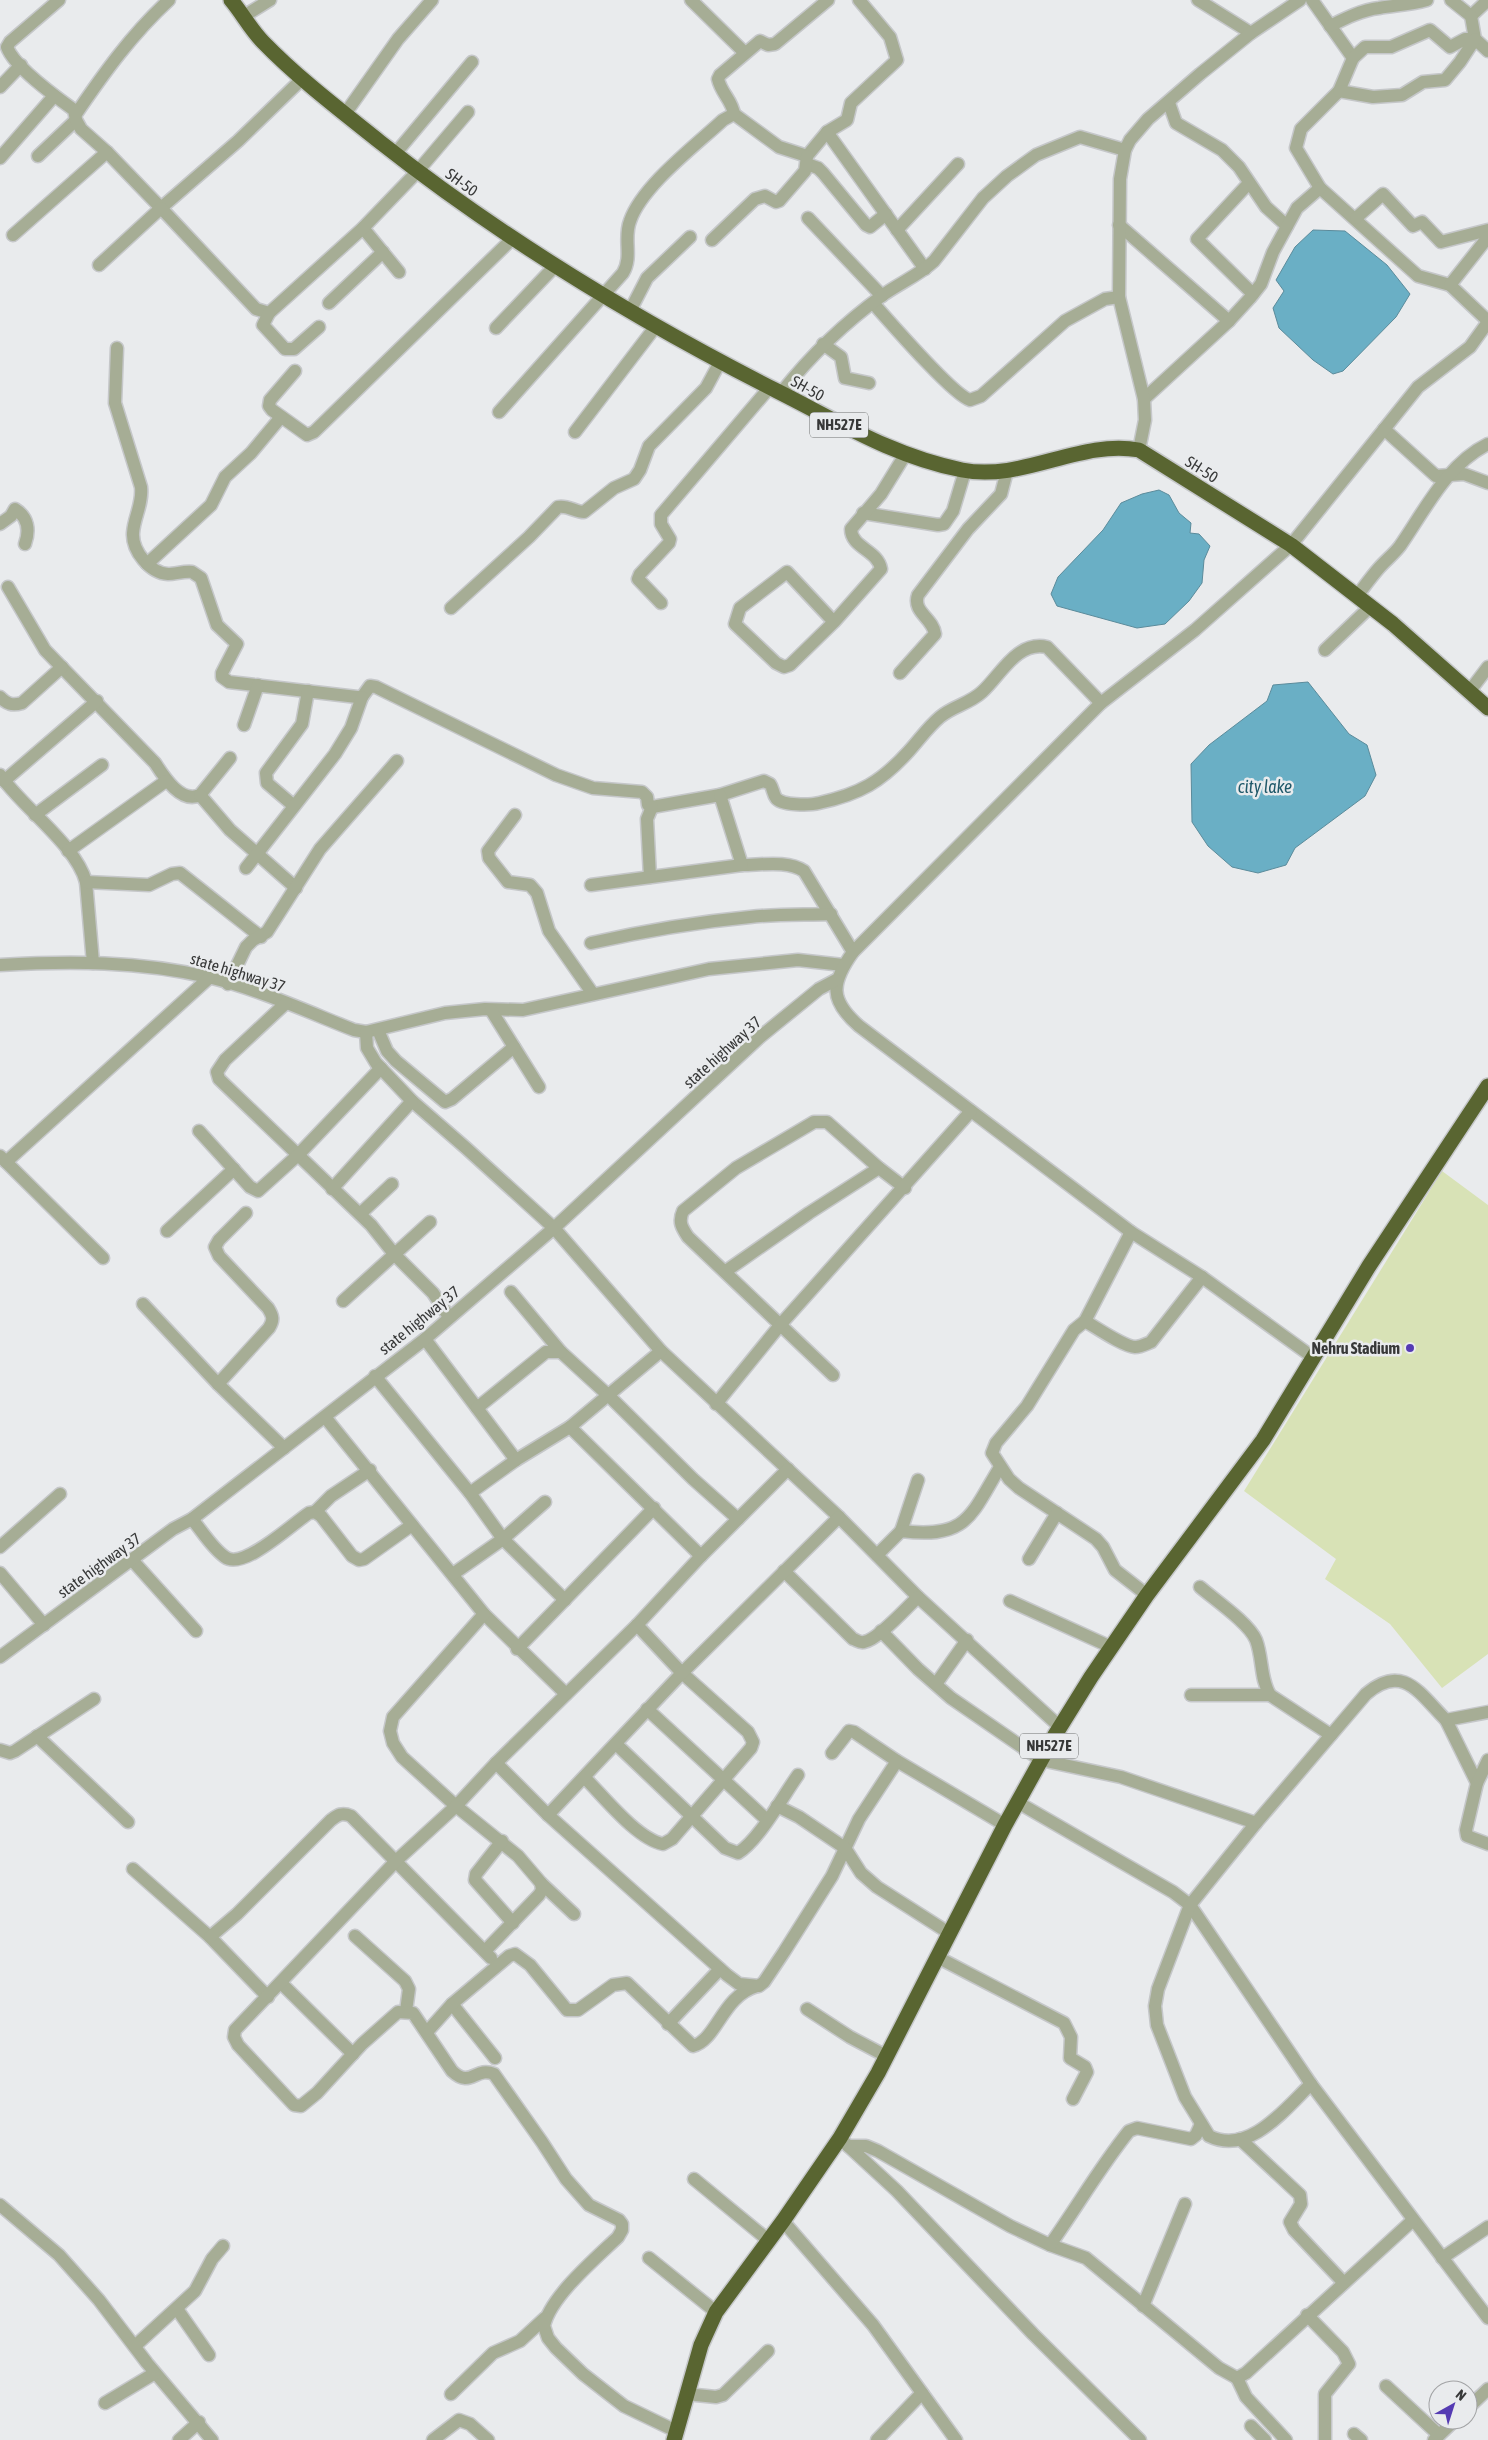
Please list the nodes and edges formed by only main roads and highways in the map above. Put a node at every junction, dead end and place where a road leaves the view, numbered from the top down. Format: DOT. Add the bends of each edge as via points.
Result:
graph roads {
  1 [pos="230,0"];
  2 [pos="1488,708"];
  3 [pos="1488,1086"];
  4 [pos="675,2435"];
  1 -- 2 [label="highway, SH-50 / NH527E" via="260,39 302,79 417,172 512,239 656,326 846,429 905,455 965,471 1035,466 1104,448 1140,450 1291,545 1371,606"];
  3 -- 4 [label="highway, NH527E" via="1369,1266 1262,1440 1146,1595 1060,1727 1005,1825 844,2142 716,2312 701,2345"];
}
